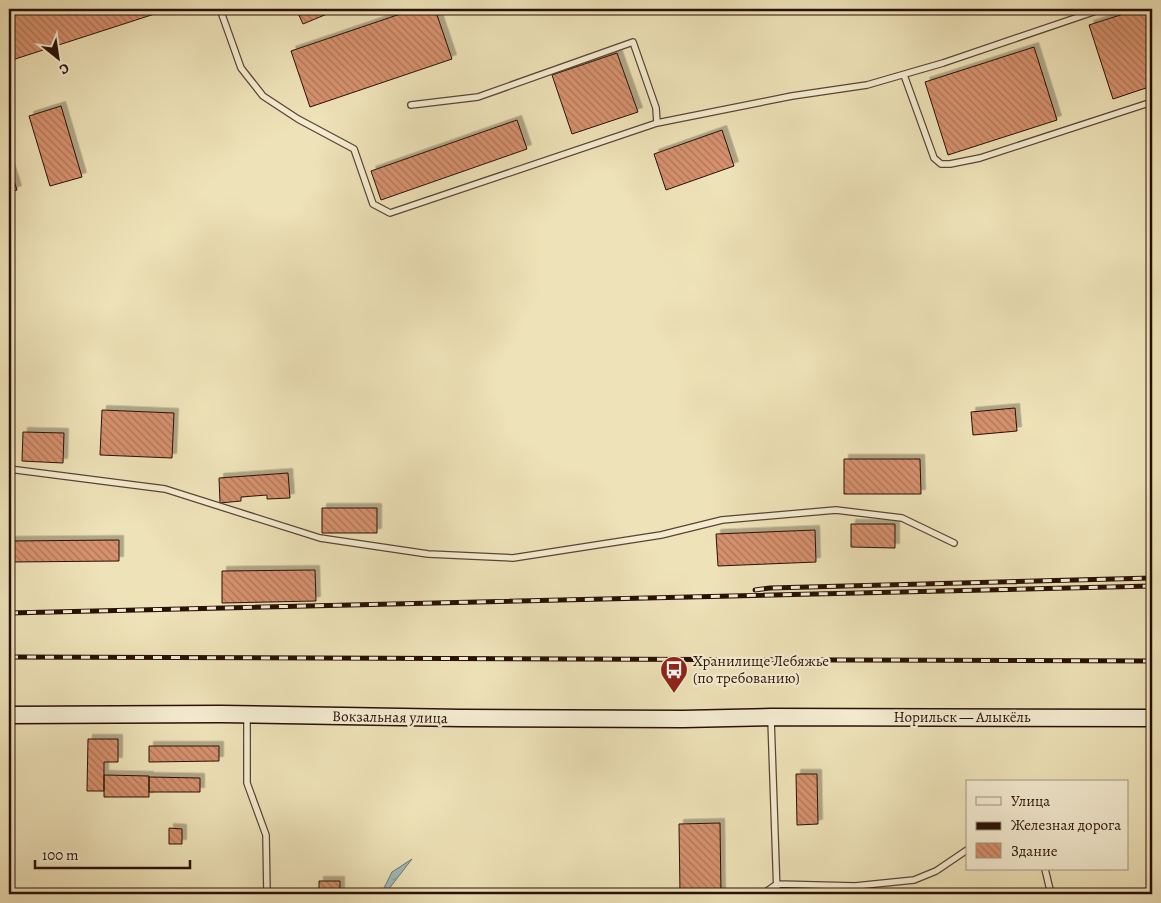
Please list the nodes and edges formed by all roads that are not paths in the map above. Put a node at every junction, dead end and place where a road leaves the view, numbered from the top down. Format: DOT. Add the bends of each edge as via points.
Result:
graph roads {
  1 [pos="220,9"];
  2 [pos="1102,9"];
  3 [pos="904,75"];
  4 [pos="1152,102"];
  5 [pos="412,105"];
  6 [pos="656,123"];
  7 [pos="9,469"];
  8 [pos="954,543"];
  9 [pos="247,714"];
  10 [pos="9,715"];
  11 [pos="771,717"];
  12 [pos="1152,718"];
  13 [pos="966,851"];
  14 [pos="1044,870"];
  15 [pos="777,884"];
  16 [pos="268,894"];
  17 [pos="763,894"];
  18 [pos="777,894"];
  19 [pos="1051,894"];
  1 -- 6 [label="lane" via="241,68 264,96 298,119 354,149 373,204 390,213"];
  2 -- 3 [label="lane"];
  3 -- 4 [label="lane" via="934,158 940,164 980,158"];
  3 -- 6 [label="lane" via="867,86 792,96"];
  5 -- 6 [label="lane" via="478,97 633,42 656,108"];
  7 -- 8 [label="lane" via="165,489 320,538 428,554 513,558 661,535 722,520 836,510 902,518"];
  9 -- 10 [label="main road, Вокзальная улица"];
  9 -- 11 [label="main road, Вокзальная улица" via="471,718"];
  9 -- 16 [label="lane" via="247,782 266,835"];
  11 -- 12 [label="main road, Норильск — Алыкёль"];
  11 -- 15 [label="lane"];
  13 -- 15 [label="lane" via="936,872 914,880 855,886"];
  14 -- 19 [label="lane"];
  15 -- 17 [label="lane"];
  15 -- 18 [label="lane"];
}
